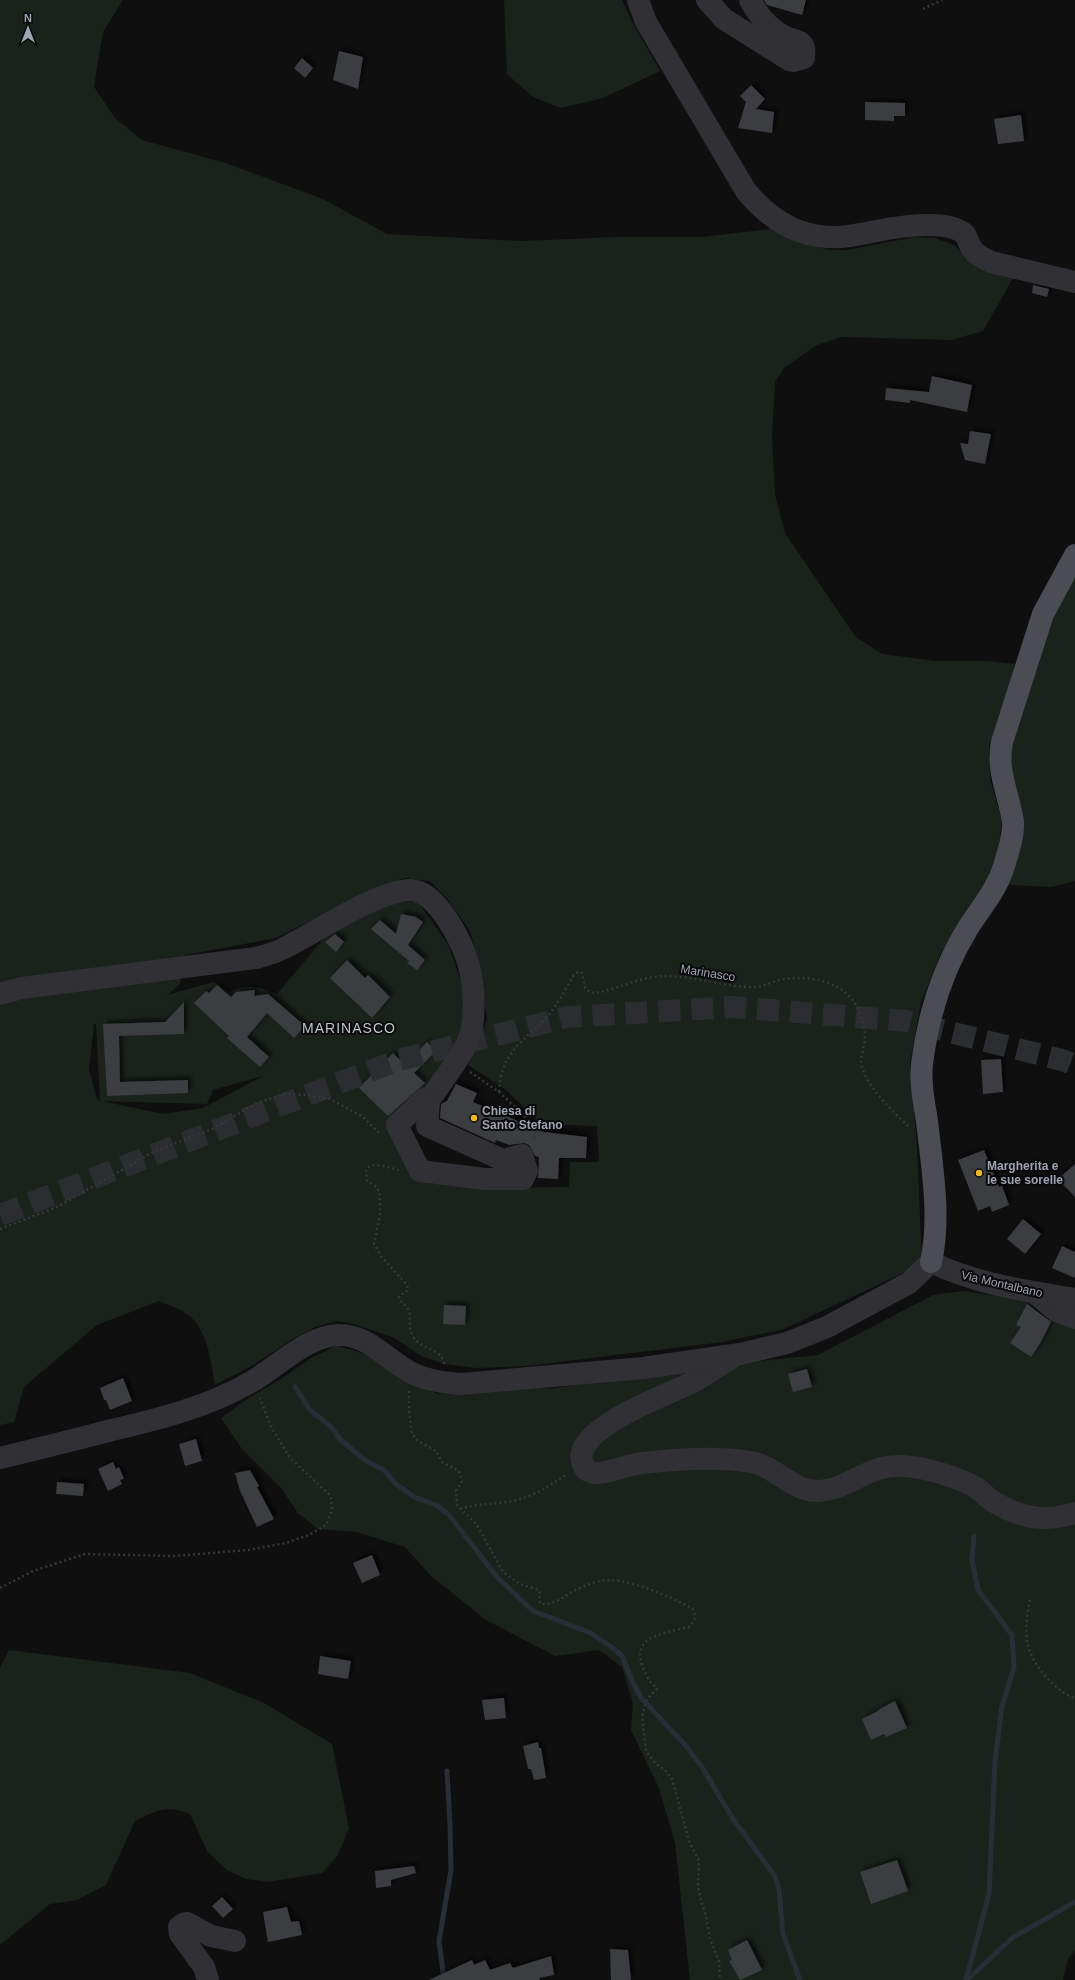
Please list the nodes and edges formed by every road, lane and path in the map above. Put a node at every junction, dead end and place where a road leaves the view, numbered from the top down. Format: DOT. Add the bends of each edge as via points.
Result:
graph roads {
  1 [pos="638,0"];
  2 [pos="707,0"];
  3 [pos="750,0"];
  4 [pos="942,0"];
  5 [pos="924,9"];
  6 [pos="1075,282"];
  7 [pos="1075,555"];
  8 [pos="0,994"];
  9 [pos="455,1061"];
  10 [pos="499,1092"];
  11 [pos="433,1095"];
  12 [pos="910,1128"];
  13 [pos="385,1139"];
  14 [pos="522,1154"];
  15 [pos="403,1170"];
  16 [pos="0,1229"];
  17 [pos="932,1262"];
  18 [pos="1034,1292"];
  19 [pos="1075,1299"];
  20 [pos="1075,1318"];
  21 [pos="740,1354"];
  22 [pos="440,1366"];
  23 [pos="413,1374"];
  24 [pos="251,1382"];
  25 [pos="0,1458"];
  26 [pos="583,1464"];
  27 [pos="460,1509"];
  28 [pos="1075,1512"];
  29 [pos="0,1588"];
  30 [pos="1030,1600"];
  31 [pos="1075,1698"];
  32 [pos="236,1941"];
  33 [pos="208,1980"];
  34 [pos="720,1980"];
  1 -- 6 [label="street" via="646,22 746,191 761,209 777,220 794,230 810,235 832,237 908,225 950,227 965,234 973,252 986,259"];
  2 -- 3 [label="street" via="724,20 789,60 804,58 801,43 783,36 768,26"];
  4 -- 5 [label="path"];
  7 -- 17 [label="main road" via="1042,614 1002,742 999,762 1013,822 1013,834 1004,868 995,888 968,927 943,975 925,1043 922,1093 933,1170 936,1213 936,1244"];
  8 -- 9 [label="street" via="22,988 256,958 283,950 371,902 390,894 414,891 425,894 441,911 460,942 470,966 474,1018 469,1038"];
  9 -- 10 [label="path"];
  9 -- 11 [label="street"];
  10 -- 12 [label="path, Marinasco" via="501,1070 517,1044 545,1018 578,972 582,973 584,988 595,993 637,980 664,976 692,977 739,987 759,987 780,980 802,978 826,982 850,996 859,1009 865,1038 861,1060 866,1078 884,1102"];
  10 -- 14 [label="path" via="536,1127 529,1151"];
  13 -- 16 [label="path" via="363,1117 330,1099 285,1094 257,1103 212,1129 155,1151 57,1207"];
  14 -- 14 [label="street" via="503,1160 427,1126 429,1101 424,1099 397,1125 420,1171 486,1180 523,1179 527,1171"];
  15 -- 22 [label="path" via="376,1165 366,1169 367,1181 377,1187 380,1196 380,1214 374,1244 407,1285 408,1290 399,1296 399,1299 409,1311 411,1332 415,1340 439,1355 444,1362"];
  17 -- 18 [label="street, Via Montalbano" via="963,1275"];
  17 -- 21 [label="street" via="909,1283 827,1326 787,1343"];
  18 -- 19 [label="street, Via Montalbano"];
  18 -- 20 [label="street" via="1056,1311"];
  21 -- 23 [label="street" via="643,1368 461,1384 432,1381"];
  21 -- 26 [label="street" via="691,1382 623,1413 589,1439 583,1453"];
  23 -- 24 [label="street" via="357,1337 340,1335 326,1336 307,1345"];
  23 -- 27 [label="path" via="408,1401 412,1434 418,1441 436,1450 442,1462 459,1471 462,1481 455,1499"];
  24 -- 25 [label="street" via="174,1415"];
  24 -- 29 [label="path" via="271,1427 290,1458 330,1496 332,1510 326,1525 309,1535 286,1543 248,1550 174,1556 86,1554 33,1571"];
  26 -- 27 [label="path" via="540,1493 512,1501 471,1505"];
  26 -- 28 [label="street" via="590,1472 598,1473 648,1463 705,1459 752,1462 769,1467 792,1485 818,1491 840,1487 874,1470 912,1467 962,1481 976,1487 1006,1508 1034,1519 1047,1519"];
  27 -- 34 [label="path" via="477,1525 503,1572 520,1584 539,1590 538,1601 541,1604 560,1601 578,1588 602,1580 618,1581 664,1595 692,1608 695,1612 690,1627 651,1636 644,1642 641,1660 657,1689 647,1699 642,1716 646,1751 672,1779 689,1840 699,1861 700,1897 710,1939 719,1961"];
  30 -- 31 [label="path" via="1026,1626 1028,1650 1037,1667 1068,1696"];
  32 -- 33 [label="street" via="211,1936 187,1923 179,1927 180,1934 204,1967"];
}
